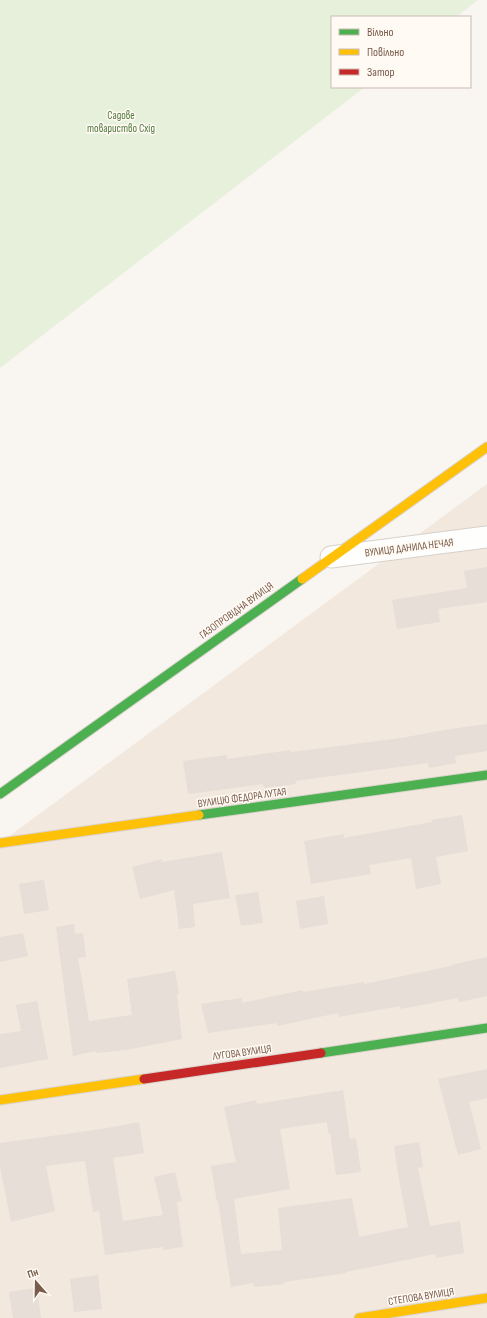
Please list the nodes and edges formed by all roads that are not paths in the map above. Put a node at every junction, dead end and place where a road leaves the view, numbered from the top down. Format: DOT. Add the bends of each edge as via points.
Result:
graph roads {
  1 [pos="487,447"];
  2 [pos="487,537"];
  3 [pos="331,557"];
  4 [pos="487,775"];
  5 [pos="0,794"];
  6 [pos="0,843"];
  7 [pos="487,1028"];
  8 [pos="0,1100"];
  9 [pos="487,1298"];
  10 [pos="359,1318"];
  1 -- 3 [label="street, ГАЗОПРОВІДНА ВУЛИЦЯ"];
  2 -- 3 [label="street, ВУЛИЦЯ ДАНИЛА НЕЧАЯ"];
  3 -- 5 [label="street, ГАЗОПРОВІДНА ВУЛИЦЯ"];
  4 -- 6 [label="street, ВУЛИЦЮ ФЕДОРА ЛУТАЯ"];
  7 -- 8 [label="street, ЛУГОВА ВУЛИЦЯ"];
  9 -- 10 [label="street, СТЕПОВА ВУЛИЦЯ"];
}
